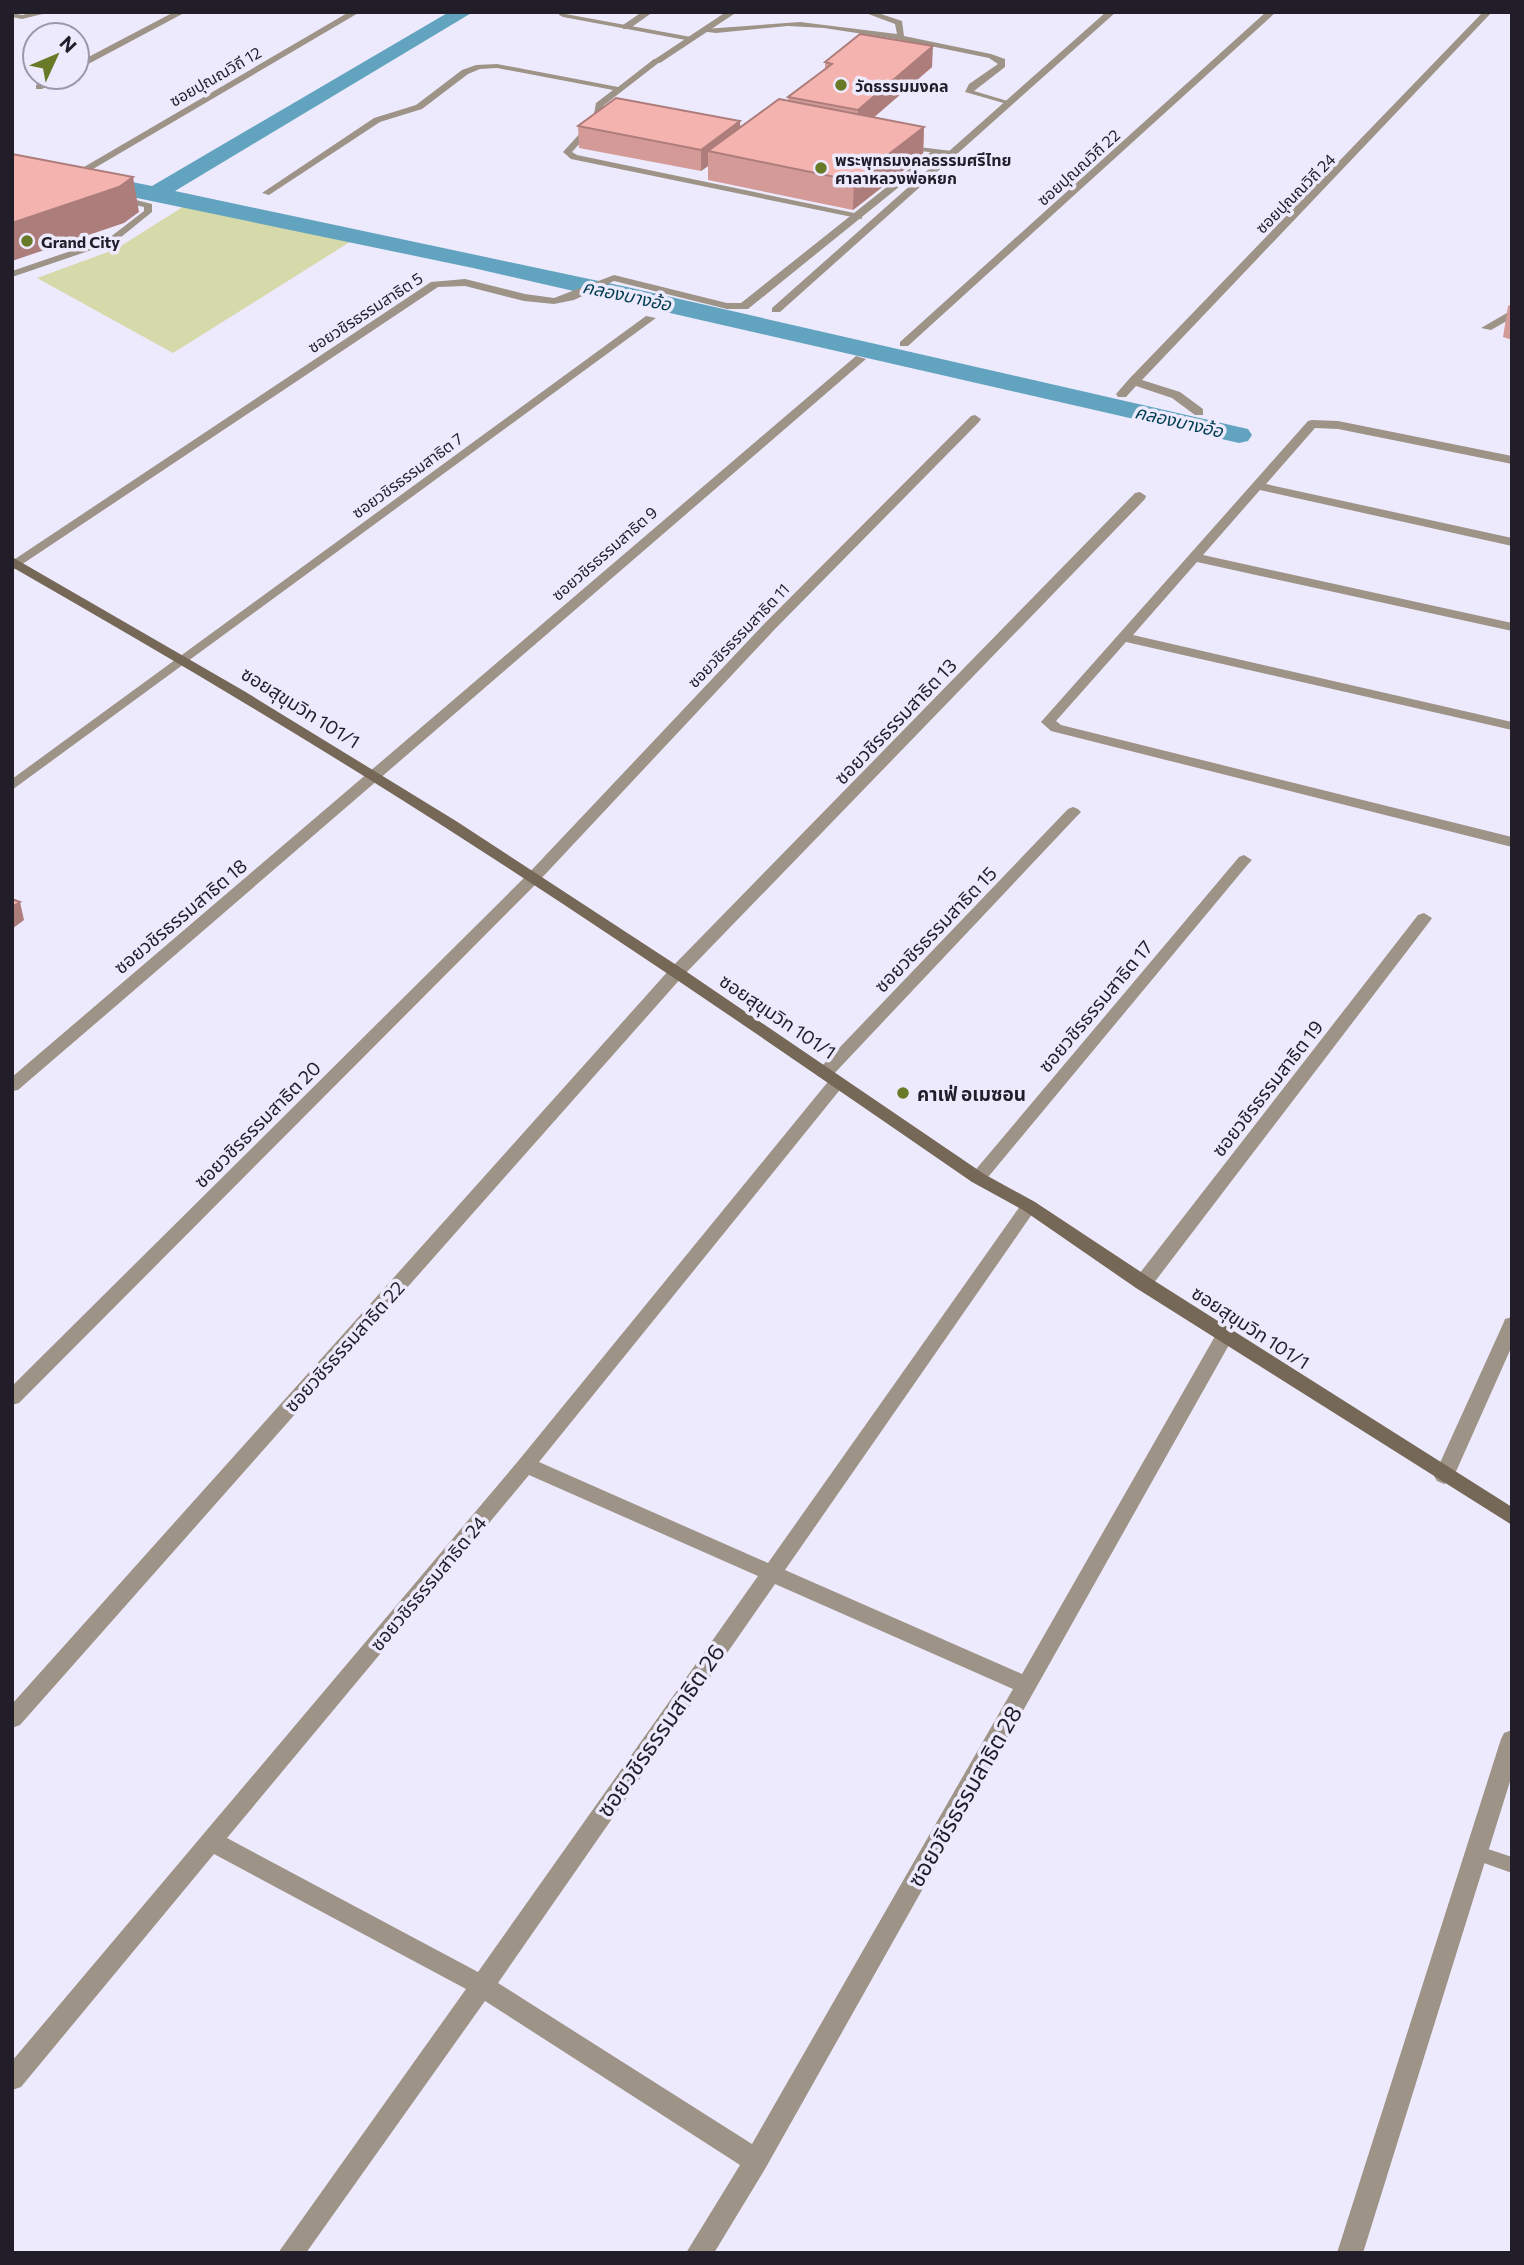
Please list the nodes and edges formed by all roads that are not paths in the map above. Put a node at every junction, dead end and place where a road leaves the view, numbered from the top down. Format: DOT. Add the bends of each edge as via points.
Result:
graph roads {
  1 [pos="47,12"];
  2 [pos="182,12"];
  3 [pos="356,12"];
  4 [pos="649,12"];
  5 [pos="733,12"];
  6 [pos="867,12"];
  7 [pos="1112,12"];
  8 [pos="1272,12"];
  9 [pos="1488,12"];
  10 [pos="12,15"];
  11 [pos="563,15"];
  12 [pos="626,27"];
  13 [pos="704,31"];
  14 [pos="691,39"];
  15 [pos="901,39"];
  16 [pos="91,60"];
  17 [pos="657,61"];
  18 [pos="618,89"];
  19 [pos="1007,102"];
  20 [pos="896,145"];
  21 [pos="936,153"];
  22 [pos="952,153"];
  23 [pos="89,167"];
  24 [pos="706,174"];
  25 [pos="696,181"];
  26 [pos="266,193"];
  27 [pos="114,198"];
  28 [pos="859,216"];
  29 [pos="12,274"];
  30 [pos="775,310"];
  31 [pos="1512,313"];
  32 [pos="650,318"];
  33 [pos="1487,328"];
  34 [pos="904,344"];
  35 [pos="860,359"];
  36 [pos="1134,381"];
  37 [pos="1122,394"];
  38 [pos="1199,412"];
  39 [pos="975,419"];
  40 [pos="1512,460"];
  41 [pos="1257,486"];
  42 [pos="1140,496"];
  43 [pos="1512,542"];
  44 [pos="1192,557"];
  45 [pos="14,564"];
  46 [pos="1512,627"];
  47 [pos="1123,636"];
  48 [pos="184,660"];
  49 [pos="1512,726"];
  50 [pos="375,777"];
  51 [pos="12,786"];
  52 [pos="1073,812"];
  53 [pos="1512,842"];
  54 [pos="1244,860"];
  55 [pos="532,879"];
  56 [pos="1424,918"];
  57 [pos="677,973"];
  58 [pos="831,1077"];
  59 [pos="12,1086"];
  60 [pos="978,1178"];
  61 [pos="1029,1206"];
  62 [pos="1143,1283"];
  63 [pos="1511,1329"];
  64 [pos="1225,1336"];
  65 [pos="12,1398"];
  66 [pos="526,1465"];
  67 [pos="1444,1476"];
  68 [pos="1512,1517"];
  69 [pos="770,1572"];
  70 [pos="1027,1686"];
  71 [pos="12,1720"];
  72 [pos="1512,1739"];
  73 [pos="211,1840"];
  74 [pos="1476,1853"];
  75 [pos="1512,1865"];
  76 [pos="482,1986"];
  77 [pos="12,2079"];
  78 [pos="756,2161"];
  79 [pos="290,2253"];
  80 [pos="699,2253"];
  81 [pos="1350,2253"];
  1 -- 10 [label="lane"];
  2 -- 16 [label="street"];
  3 -- 23 [label="street, ซอยปุณณวิถี 12"];
  4 -- 12 [label="street"];
  5 -- 13 [label="street"];
  6 -- 15 [label="lane" via="899,23"];
  7 -- 19 [label="street"];
  8 -- 34 [label="street, ซอยปุณณวิถี 22"];
  9 -- 36 [label="street, ซอยปุณณวิถี 24" via="1353,158"];
  11 -- 12 [label="lane"];
  12 -- 14 [label="lane"];
  13 -- 14 [label="street"];
  13 -- 15 [label="lane" via="799,24"];
  14 -- 17 [label="street"];
  15 -- 19 [label="lane" via="1002,61 969,92"];
  17 -- 18 [label="lane"];
  18 -- 25 [label="lane" via="598,105 597,120 567,152"];
  18 -- 26 [label="lane" via="479,66 419,107 377,120"];
  19 -- 22 [label="street"];
  20 -- 21 [label="lane"];
  21 -- 22 [label="lane"];
  21 -- 28 [label="street, ซอยวชิรธรรมสาธิต 5"];
  22 -- 30 [label="street"];
  24 -- 25 [label="lane"];
  25 -- 28 [label="lane"];
  27 -- 29 [label="lane" via="149,206 148,212 112,240"];
  28 -- 45 [label="street, ซอยวชิรธรรมสาธิต 5" via="744,307 614,278 601,279 556,301 463,282 435,284"];
  31 -- 33 [label="street"];
  32 -- 48 [label="street, ซอยวชิรธรรมสาธิต 7"];
  35 -- 50 [label="street, ซอยวชิรธรรมสาธิต 9"];
  36 -- 37 [label="street, ซอยปุณณวิถี 24"];
  36 -- 38 [label="street" via="1176,395"];
  39 -- 55 [label="street, ซอยวชิรธรรมสาธิต 11" via="769,626"];
  40 -- 41 [label="street" via="1321,423 1305,430"];
  41 -- 43 [label="street"];
  41 -- 44 [label="street"];
  42 -- 57 [label="street, ซอยวชิรธรรมสาธิต 13"];
  44 -- 46 [label="street"];
  44 -- 47 [label="street"];
  45 -- 48 [label="street, ซอยสุขุมวิท 101/1"];
  47 -- 49 [label="street"];
  47 -- 53 [label="street" via="1050,724"];
  48 -- 50 [label="street, ซอยสุขุมวิท 101/1"];
  48 -- 51 [label="street, ซอยวชิรธรรมสาธิต 7"];
  50 -- 55 [label="street, ซอยสุขุมวิท 101/1"];
  50 -- 59 [label="street, ซอยวชิรธรรมสาธิต 18"];
  52 -- 58 [label="street, ซอยวชิรธรรมสาธิต 15"];
  54 -- 60 [label="street, ซอยวชิรธรรมสาธิต 17"];
  55 -- 57 [label="street, ซอยสุขุมวิท 101/1"];
  55 -- 65 [label="street, ซอยวชิรธรรมสาธิต 20"];
  56 -- 62 [label="street, ซอยวชิรธรรมสาธิต 19"];
  57 -- 58 [label="street, ซอยสุขุมวิท 101/1"];
  57 -- 71 [label="street, ซอยวชิรธรรมสาธิต 22"];
  58 -- 60 [label="street, ซอยสุขุมวิท 101/1"];
  58 -- 66 [label="street, ซอยวชิรธรรมสาธิต 24"];
  60 -- 61 [label="street, ซอยสุขุมวิท 101/1"];
  61 -- 62 [label="street, ซอยสุขุมวิท 101/1"];
  61 -- 69 [label="street, ซอยวชิรธรรมสาธิต 26"];
  62 -- 64 [label="street, ซอยสุขุมวิท 101/1"];
  63 -- 67 [label="street"];
  64 -- 67 [label="street, ซอยสุขุมวิท 101/1"];
  64 -- 70 [label="street, ซอยวชิรธรรมสาธิต 28"];
  66 -- 69 [label="street"];
  66 -- 73 [label="street, ซอยวชิรธรรมสาธิต 24"];
  67 -- 68 [label="street, ซอยสุขุมวิท 101/1"];
  69 -- 70 [label="street"];
  69 -- 76 [label="street, ซอยวชิรธรรมสาธิต 26"];
  70 -- 78 [label="street, ซอยวชิรธรรมสาธิต 28"];
  72 -- 74 [label="street"];
  73 -- 76 [label="street"];
  73 -- 77 [label="street, ซอยวชิรธรรมสาธิต 24"];
  74 -- 75 [label="lane"];
  74 -- 81 [label="street"];
  76 -- 78 [label="street"];
  76 -- 79 [label="street, ซอยวชิรธรรมสาธิต 26"];
  78 -- 80 [label="street, ซอยวชิรธรรมสาธิต 28"];
}
